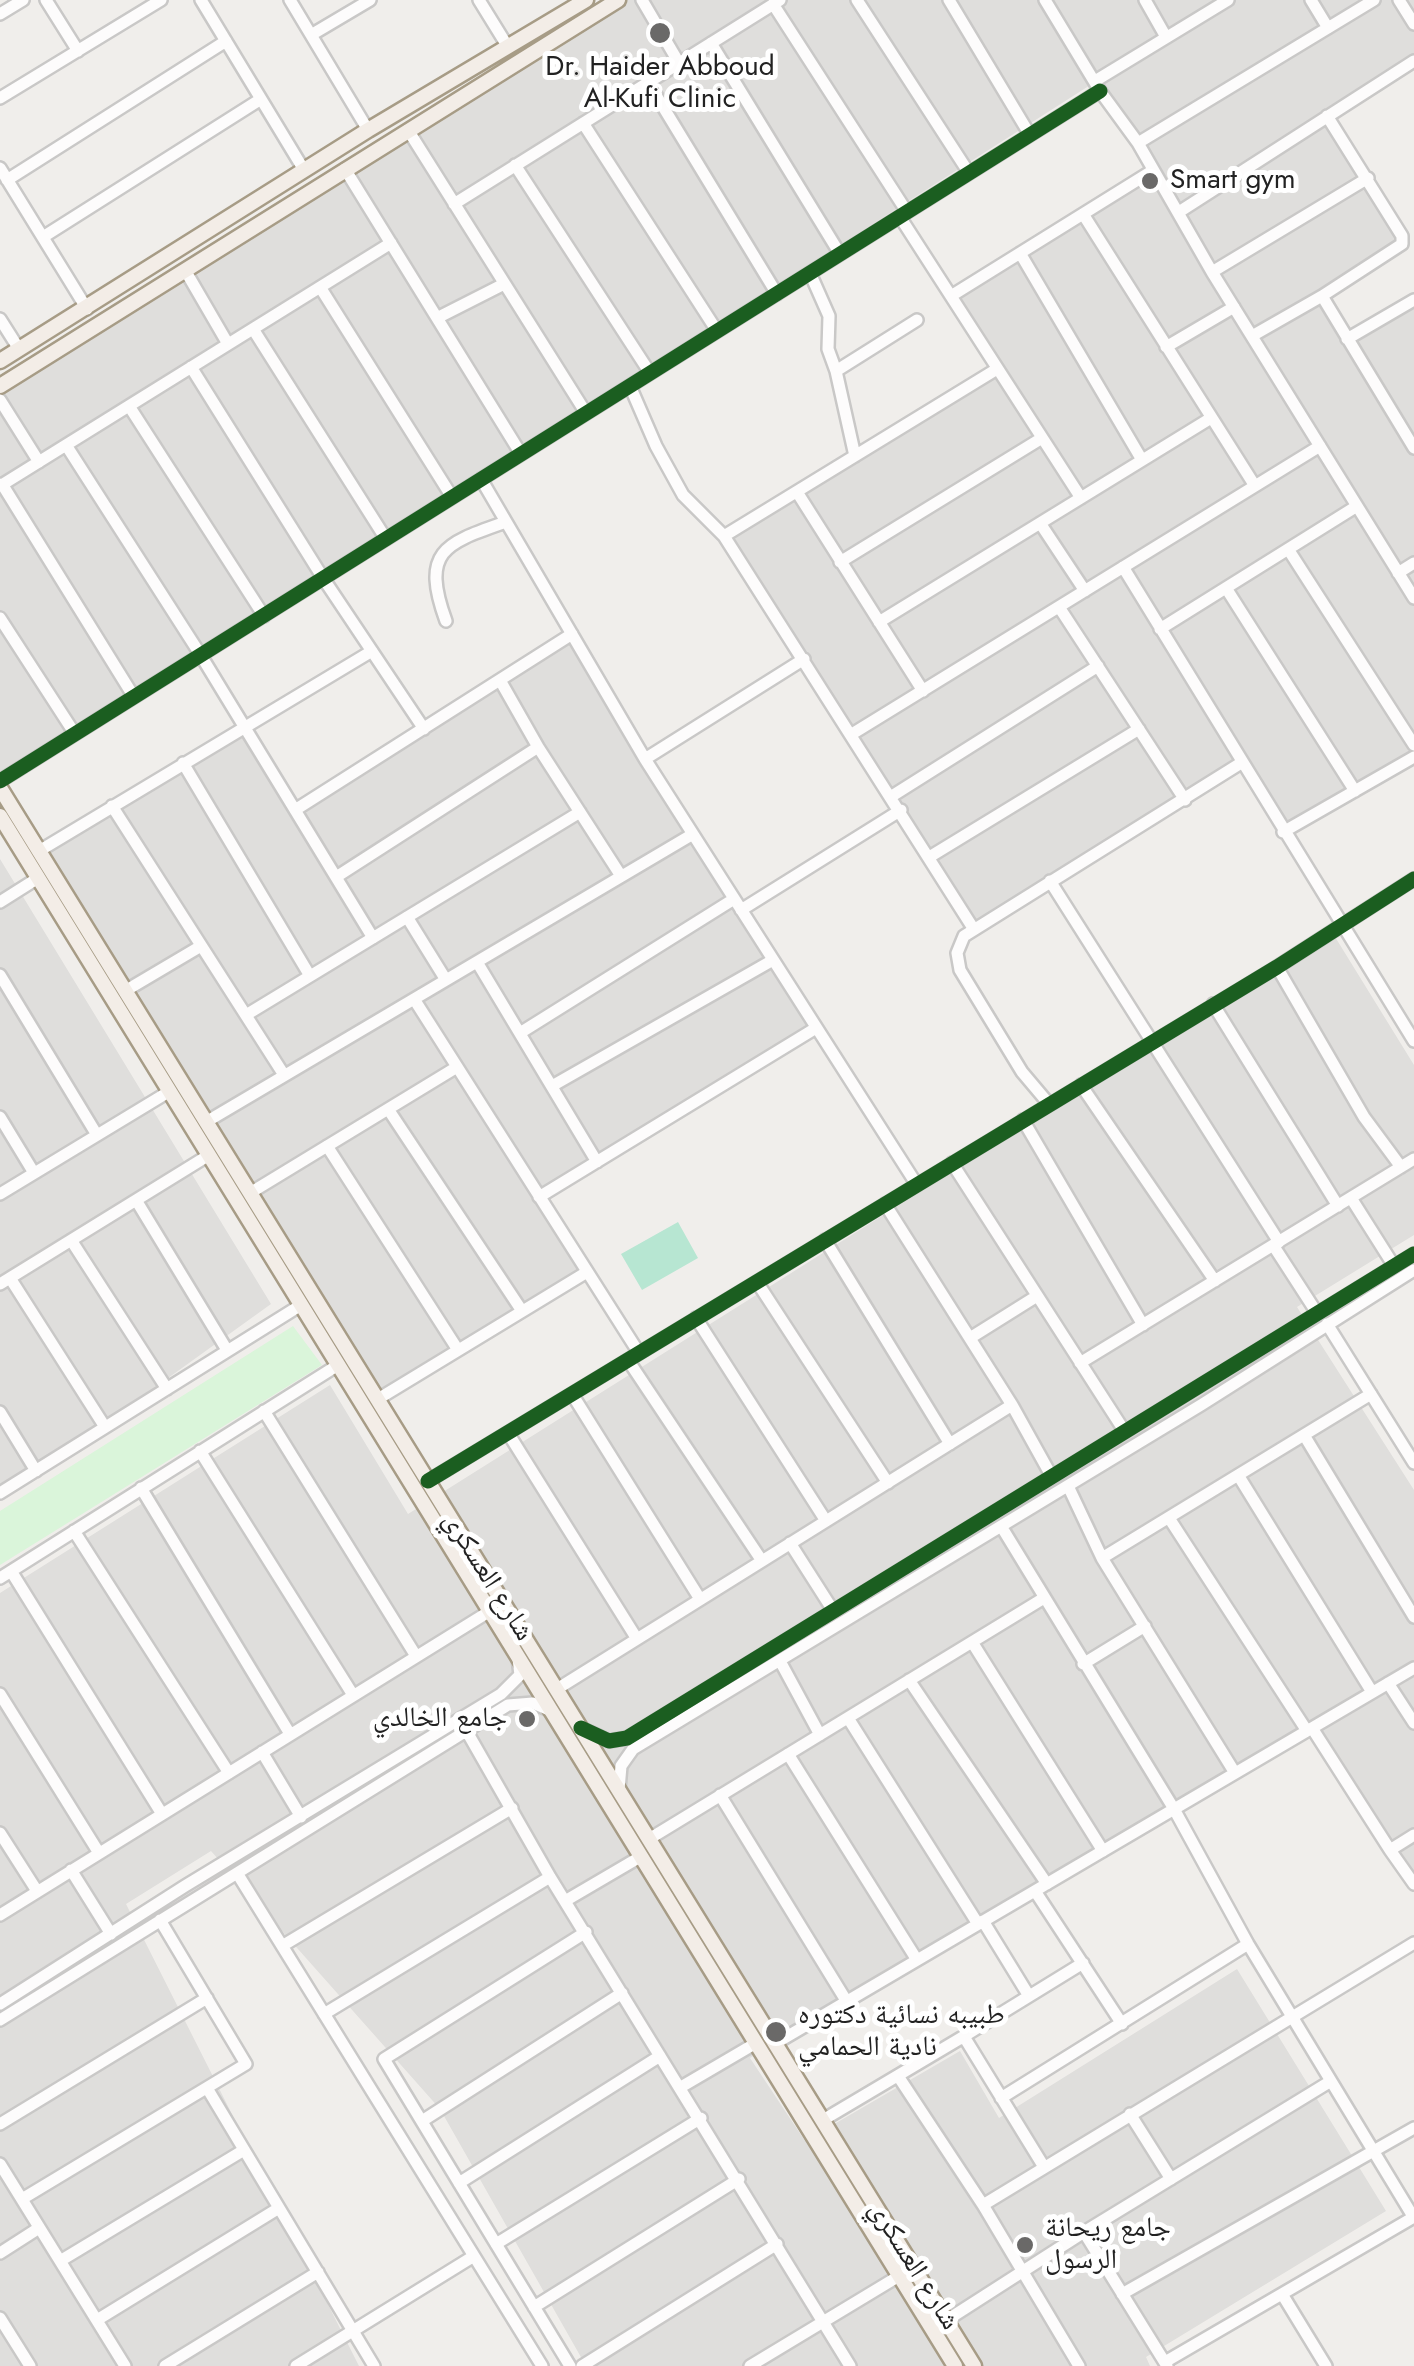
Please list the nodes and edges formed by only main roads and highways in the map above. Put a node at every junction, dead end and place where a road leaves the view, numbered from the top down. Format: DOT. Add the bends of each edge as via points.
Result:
graph roads {
  1 [pos="586,0"];
  2 [pos="618,0"];
  3 [pos="123,286"];
  4 [pos="102,300"];
  5 [pos="136,300"];
  6 [pos="114,314"];
  7 [pos="0,361"];
  8 [pos="0,386"];
  9 [pos="0,785"];
  10 [pos="0,816"];
  11 [pos="131,1014"];
  12 [pos="144,1036"];
  13 [pos="448,1529"];
  14 [pos="465,1556"];
  15 [pos="705,1929"];
  16 [pos="690,1936"];
  17 [pos="724,1959"];
  18 [pos="708,1964"];
  19 [pos="955,2366"];
  20 [pos="974,2366"];
  1 -- 3 [label="main road"];
  2 -- 5 [label="main road"];
  3 -- 4 [label="main road"];
  3 -- 5 [label="main road" via="125,300"];
  4 -- 6 [label="main road" via="114,302"];
  4 -- 7 [label="main road"];
  5 -- 6 [label="main road"];
  6 -- 8 [label="main road"];
  9 -- 11 [label="main road, شارع العسكري" via="126,991"];
  10 -- 11 [label="main road, شارع العسكري"];
  11 -- 12 [label="main road, شارع العسكري"];
  12 -- 13 [label="main road, شارع العسكري" via="208,1155"];
  12 -- 13 [label="main road, شارع العسكري" via="206,1122 378,1399 428,1481"];
  13 -- 14 [label="main road, شارع العسكري"];
  14 -- 15 [label="main road, شارع العسكري" via="557,1689"];
  14 -- 16 [label="main road, شارع العسكري" via="490,1611"];
  15 -- 16 [label="main road" via="698,1939"];
  15 -- 17 [label="main road, شارع العسكري"];
  16 -- 18 [label="main road, شارع العسكري"];
  17 -- 18 [label="main road" via="714,1955"];
  17 -- 20 [label="main road, شارع العسكري"];
  18 -- 19 [label="main road, شارع العسكري"];
}
